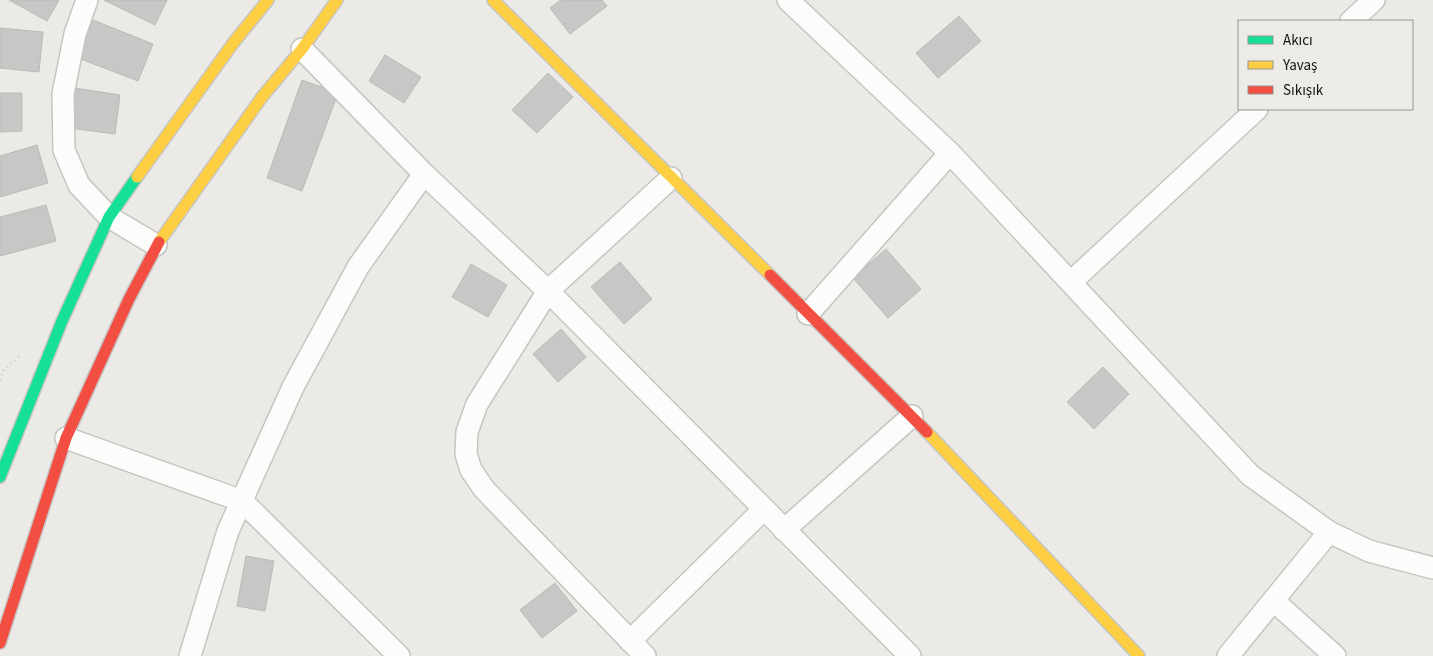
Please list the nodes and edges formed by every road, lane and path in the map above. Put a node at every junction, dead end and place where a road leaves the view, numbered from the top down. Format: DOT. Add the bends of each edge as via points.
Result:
graph roads {
  1 [pos="87,0"];
  2 [pos="268,0"];
  3 [pos="337,0"];
  4 [pos="493,0"];
  5 [pos="788,0"];
  6 [pos="1374,0"];
  7 [pos="1352,20"];
  8 [pos="302,49"];
  9 [pos="1256,110"];
  10 [pos="950,153"];
  11 [pos="424,174"];
  12 [pos="671,178"];
  13 [pos="109,217"];
  14 [pos="156,244"];
  15 [pos="1071,282"];
  16 [pos="548,291"];
  17 [pos="808,314"];
  18 [pos="912,416"];
  19 [pos="66,438"];
  20 [pos="0,477"];
  21 [pos="242,501"];
  22 [pos="764,509"];
  23 [pos="784,530"];
  24 [pos="1329,532"];
  25 [pos="1433,568"];
  26 [pos="1274,602"];
  27 [pos="630,641"];
  28 [pos="0,643"];
  29 [pos="190,656"];
  30 [pos="399,656"];
  31 [pos="645,656"];
  32 [pos="910,656"];
  33 [pos="1139,656"];
  34 [pos="1228,656"];
  35 [pos="1334,656"];
  1 -- 13 [label="street" via="75,34 63,94 64,150 80,185"];
  2 -- 13 [label="main road" via="234,42"];
  3 -- 8 [label="main road"];
  4 -- 12 [label="main road"];
  5 -- 10 [label="street"];
  6 -- 7 [label="street"];
  8 -- 11 [label="street"];
  8 -- 14 [label="main road" via="262,97"];
  9 -- 15 [label="street"];
  10 -- 15 [label="street"];
  10 -- 17 [label="street"];
  11 -- 16 [label="street"];
  11 -- 21 [label="street" via="358,267 293,387"];
  12 -- 16 [label="street"];
  12 -- 17 [label="main road"];
  13 -- 14 [label="street"];
  13 -- 20 [label="main road" via="62,321"];
  14 -- 19 [label="main road"];
  15 -- 24 [label="street" via="1250,475"];
  16 -- 22 [label="street"];
  16 -- 27 [label="street" via="477,404 467,432 466,454 471,470 484,489"];
  17 -- 18 [label="main road"];
  18 -- 23 [label="street"];
  18 -- 33 [label="main road"];
  19 -- 21 [label="street"];
  19 -- 28 [label="main road"];
  21 -- 29 [label="street" via="228,531"];
  21 -- 30 [label="street"];
  22 -- 23 [label="street"];
  22 -- 27 [label="street"];
  23 -- 32 [label="street"];
  24 -- 25 [label="street" via="1369,551"];
  24 -- 26 [label="street"];
  26 -- 34 [label="street"];
  26 -- 35 [label="street"];
  27 -- 31 [label="street"];
}
